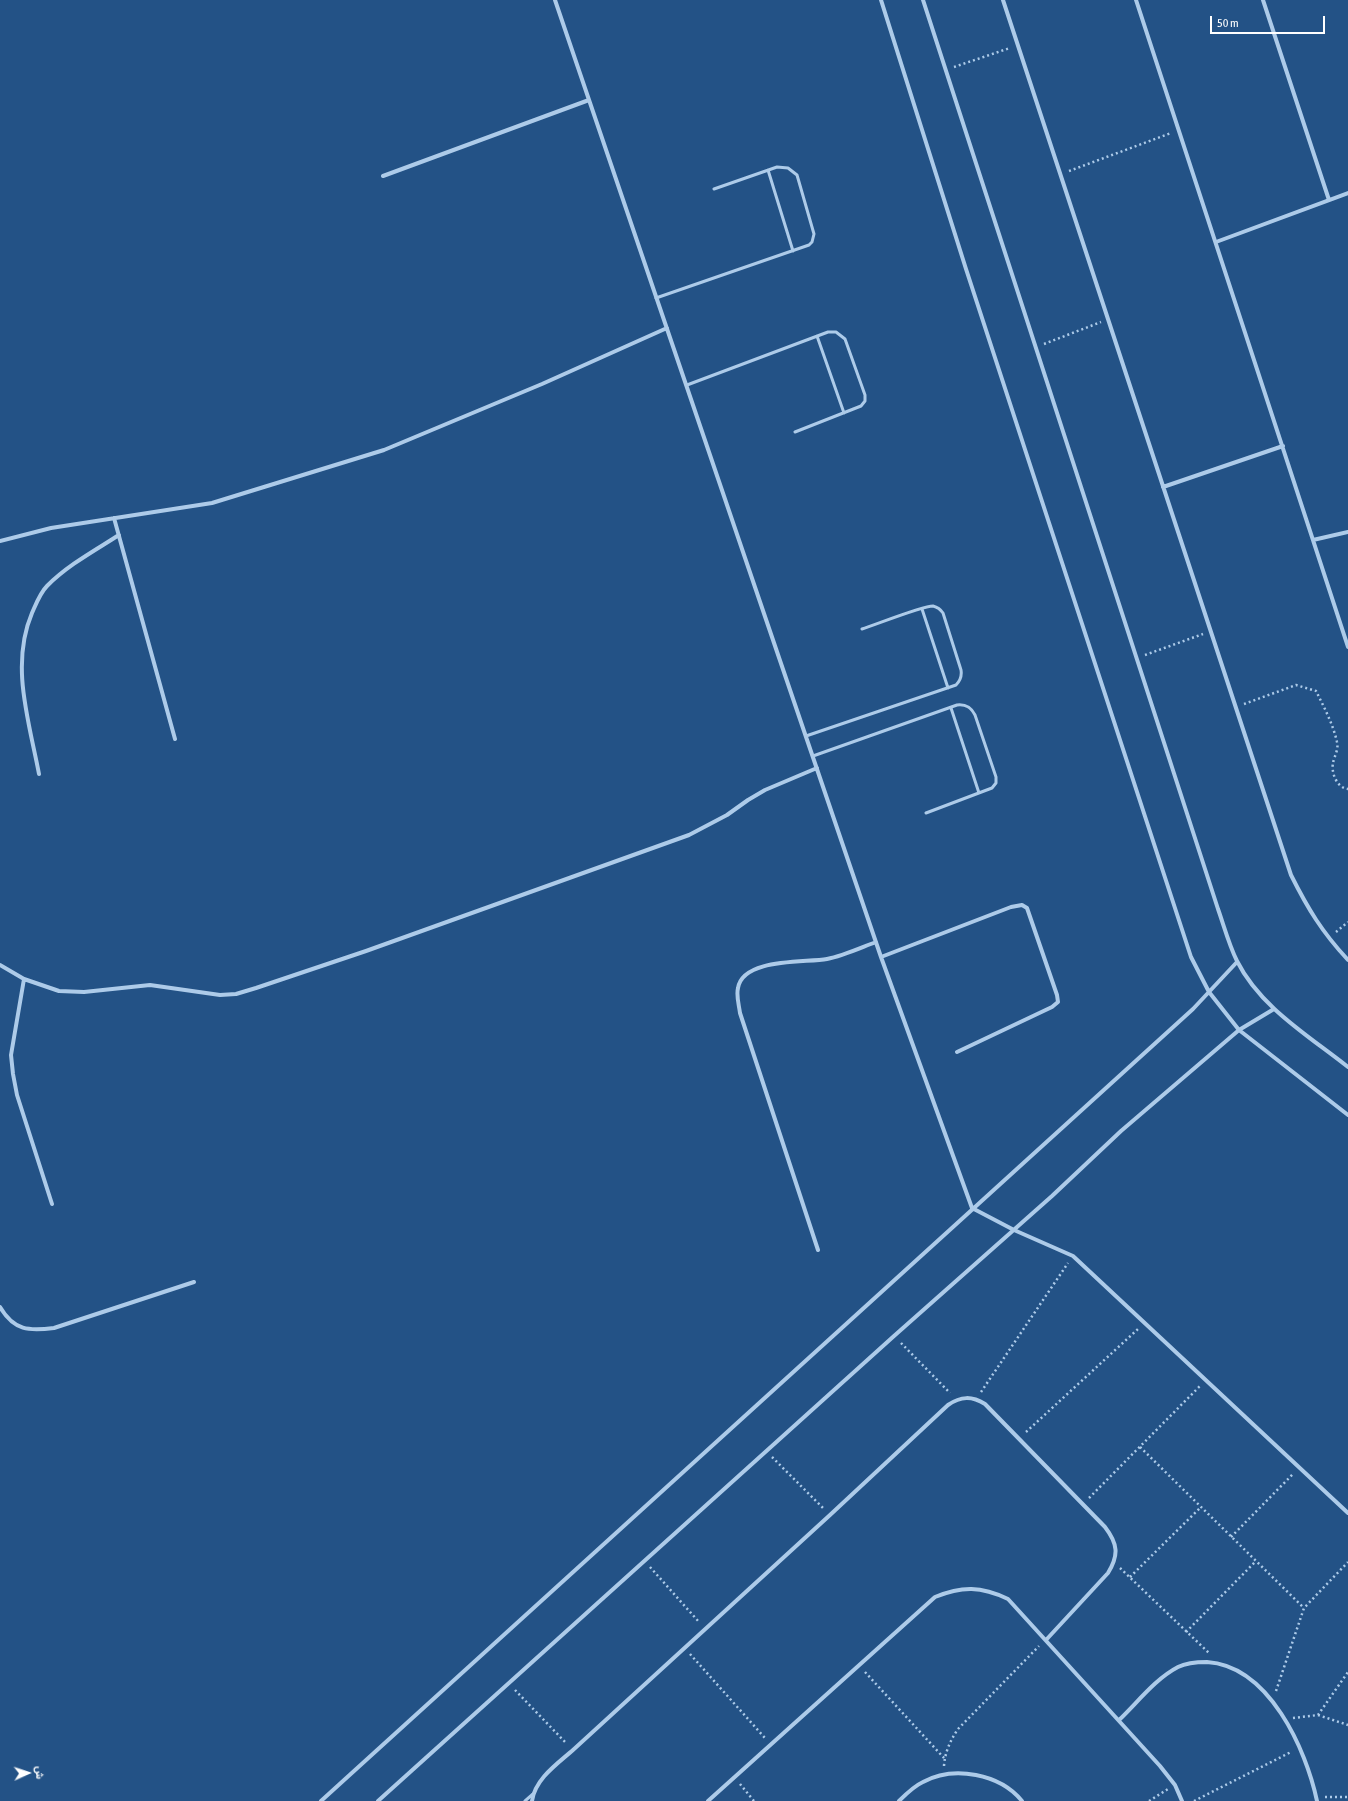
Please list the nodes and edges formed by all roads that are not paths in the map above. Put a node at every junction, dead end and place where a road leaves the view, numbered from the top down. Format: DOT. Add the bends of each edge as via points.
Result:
graph roads {
  1 [pos="555,0"];
  2 [pos="881,0"];
  3 [pos="923,0"];
  4 [pos="1003,0"];
  5 [pos="1136,0"];
  6 [pos="1263,0"];
  7 [pos="589,100"];
  8 [pos="768,170"];
  9 [pos="382,176"];
  10 [pos="714,189"];
  11 [pos="1348,192"];
  12 [pos="1329,200"];
  13 [pos="1216,242"];
  14 [pos="793,250"];
  15 [pos="656,298"];
  16 [pos="667,328"];
  17 [pos="817,336"];
  18 [pos="687,386"];
  19 [pos="844,413"];
  20 [pos="795,432"];
  21 [pos="1283,446"];
  22 [pos="1163,487"];
  23 [pos="114,518"];
  24 [pos="1348,532"];
  25 [pos="118,535"];
  26 [pos="1313,540"];
  27 [pos="0,541"];
  28 [pos="922,609"];
  29 [pos="862,629"];
  30 [pos="1348,647"];
  31 [pos="948,688"];
  32 [pos="951,708"];
  33 [pos="806,736"];
  34 [pos="175,738"];
  35 [pos="813,756"];
  36 [pos="817,768"];
  37 [pos="39,774"];
  38 [pos="979,793"];
  39 [pos="926,813"];
  40 [pos="876,942"];
  41 [pos="881,957"];
  42 [pos="1348,960"];
  43 [pos="1237,962"];
  44 [pos="0,965"];
  45 [pos="24,979"];
  46 [pos="1209,992"];
  47 [pos="1274,1009"];
  48 [pos="1239,1030"];
  49 [pos="957,1052"];
  50 [pos="1348,1067"];
  51 [pos="1348,1115"];
  52 [pos="52,1204"];
  53 [pos="972,1208"];
  54 [pos="1014,1230"];
  55 [pos="818,1250"];
  56 [pos="194,1282"];
  57 [pos="0,1307"];
  58 [pos="1348,1513"];
  59 [pos="1046,1640"];
  60 [pos="1119,1720"];
  61 [pos="533,1794"];
  62 [pos="1317,1799"];
  63 [pos="321,1801"];
  64 [pos="378,1801"];
  65 [pos="525,1801"];
  66 [pos="532,1801"];
  67 [pos="708,1801"];
  68 [pos="899,1801"];
  69 [pos="1022,1801"];
  70 [pos="1182,1801"];
  1 -- 7 [label="street"];
  2 -- 46 [label="street" via="1191,957"];
  3 -- 43 [label="street"];
  4 -- 22 [label="street"];
  5 -- 13 [label="street"];
  6 -- 12 [label="street"];
  7 -- 9 [label="street"];
  7 -- 15 [label="street"];
  8 -- 10 [label="lane"];
  8 -- 14 [label="lane"];
  8 -- 14 [label="lane" via="783,167 797,175 814,234 809,245"];
  11 -- 12 [label="street"];
  12 -- 13 [label="street"];
  13 -- 21 [label="street"];
  14 -- 15 [label="lane"];
  15 -- 16 [label="street"];
  16 -- 18 [label="street"];
  16 -- 23 [label="street" via="384,450 212,503"];
  17 -- 18 [label="lane"];
  17 -- 19 [label="lane"];
  17 -- 19 [label="lane" via="832,331 841,334 865,395 864,404"];
  18 -- 33 [label="street"];
  19 -- 20 [label="lane"];
  21 -- 22 [label="street"];
  21 -- 26 [label="street"];
  22 -- 42 [label="street" via="1291,875 1307,908 1328,938"];
  23 -- 25 [label="street"];
  23 -- 27 [label="street" via="51,528"];
  24 -- 26 [label="street"];
  25 -- 34 [label="street"];
  25 -- 37 [label="street" via="66,569 46,588 28,622 23,643 21,673"];
  26 -- 30 [label="street"];
  28 -- 29 [label="lane"];
  28 -- 31 [label="lane"];
  28 -- 31 [label="lane" via="934,606 943,613 962,674 956,685"];
  31 -- 33 [label="lane"];
  32 -- 35 [label="lane"];
  32 -- 38 [label="lane"];
  32 -- 38 [label="lane" via="966,705 973,711 996,777 994,786"];
  33 -- 35 [label="street"];
  35 -- 36 [label="street"];
  36 -- 40 [label="street"];
  36 -- 45 [label="street" via="765,790 727,815 689,835 250,990 220,995 150,985 84,992 59,991"];
  38 -- 39 [label="lane"];
  40 -- 41 [label="street"];
  40 -- 55 [label="street" via="828,959 790,961 756,970 741,979 738,988 740,1013"];
  41 -- 49 [label="street" via="1010,907 1022,905 1027,908 1058,1002"];
  41 -- 53 [label="street"];
  43 -- 46 [label="street"];
  43 -- 47 [label="street" via="1254,987"];
  44 -- 45 [label="street"];
  45 -- 52 [label="street" via="12,1048 13,1074 17,1095"];
  46 -- 48 [label="street"];
  46 -- 53 [label="street"];
  47 -- 48 [label="street"];
  47 -- 50 [label="street"];
  48 -- 51 [label="street"];
  48 -- 54 [label="street" via="1121,1131"];
  53 -- 54 [label="street"];
  53 -- 63 [label="street"];
  54 -- 58 [label="street" via="1073,1256"];
  54 -- 64 [label="street"];
  56 -- 57 [label="street" via="35,1330 19,1327 6,1318"];
  59 -- 60 [label="street"];
  59 -- 61 [label="street" via="1108,1573 1114,1562 1116,1550 1113,1538 985,1404 976,1399 956,1399 572,1750 539,1782"];
  59 -- 67 [label="street" via="1008,1599 994,1592 964,1589 948,1591 935,1597"];
  60 -- 62 [label="street" via="1178,1666 1198,1662 1219,1663 1238,1670 1255,1682 1284,1719 1300,1747 1312,1777"];
  60 -- 70 [label="street" via="1175,1785"];
  61 -- 65 [label="lane"];
  61 -- 66 [label="street"];
  68 -- 69 [label="street" via="924,1781 964,1773 1004,1785"];
}
